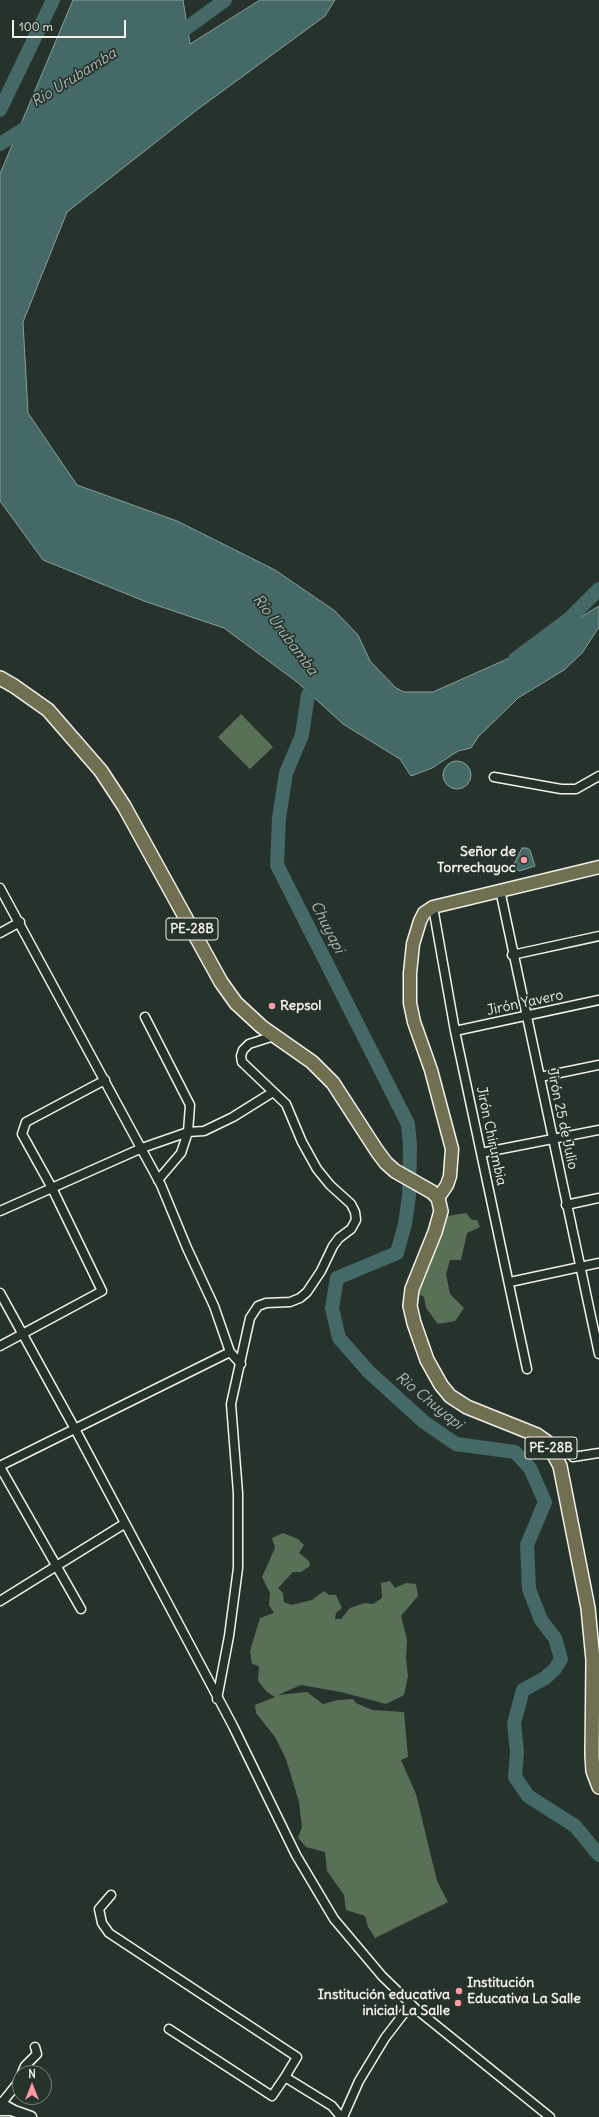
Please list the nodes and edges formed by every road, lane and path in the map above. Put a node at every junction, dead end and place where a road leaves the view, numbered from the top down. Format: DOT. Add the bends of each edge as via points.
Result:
graph roads {
  1 [pos="0,678"];
  2 [pos="599,776"];
  3 [pos="494,777"];
  4 [pos="599,867"];
  5 [pos="0,888"];
  6 [pos="500,890"];
  7 [pos="433,907"];
  8 [pos="20,922"];
  9 [pos="0,933"];
  10 [pos="599,936"];
  11 [pos="512,955"];
  12 [pos="599,1000"];
  13 [pos="526,1016"];
  14 [pos="145,1017"];
  15 [pos="455,1031"];
  16 [pos="274,1036"];
  17 [pos="599,1065"];
  18 [pos="540,1077"];
  19 [pos="105,1080"];
  20 [pos="273,1092"];
  21 [pos="599,1130"];
  22 [pos="188,1132"];
  23 [pos="554,1140"];
  24 [pos="142,1148"];
  25 [pos="481,1153"];
  26 [pos="158,1180"];
  27 [pos="52,1188"];
  28 [pos="438,1198"];
  29 [pos="599,1198"];
  30 [pos="566,1205"];
  31 [pos="0,1211"];
  32 [pos="599,1263"];
  33 [pos="580,1267"];
  34 [pos="510,1282"];
  35 [pos="0,1293"];
  36 [pos="22,1334"];
  37 [pos="0,1346"];
  38 [pos="230,1352"];
  39 [pos="599,1354"];
  40 [pos="241,1364"];
  41 [pos="527,1369"];
  42 [pos="75,1429"];
  43 [pos="599,1453"];
  44 [pos="573,1457"];
  45 [pos="0,1467"];
  46 [pos="124,1524"];
  47 [pos="57,1566"];
  48 [pos="0,1601"];
  49 [pos="81,1610"];
  50 [pos="216,1699"];
  51 [pos="599,1787"];
  52 [pos="111,1895"];
  53 [pos="411,2004"];
  54 [pos="169,2029"];
  55 [pos="35,2047"];
  56 [pos="26,2065"];
  57 [pos="285,2077"];
  58 [pos="12,2090"];
  59 [pos="0,2104"];
  60 [pos="0,2111"];
  61 [pos="14,2111"];
  62 [pos="31,2117"];
  63 [pos="342,2117"];
  64 [pos="550,2117"];
  1 -- 16 [label="highway, PE-28B" via="48,710 101,771 124,806 221,982 236,1003"];
  2 -- 3 [label="street" via="576,789 561,789"];
  4 -- 6 [label="main road"];
  5 -- 8 [label="street"];
  6 -- 7 [label="main road"];
  6 -- 11 [label="street, Jirón 25 de Julio"];
  7 -- 15 [label="street, Jirón Chirumbia"];
  7 -- 28 [label="main road" via="424,913 413,944 410,988 414,1022 431,1070 452,1149 450,1176"];
  8 -- 9 [label="street"];
  8 -- 19 [label="street"];
  10 -- 11 [label="street"];
  11 -- 13 [label="street, Jirón 25 de Julio"];
  12 -- 13 [label="street, Jirón Yavero"];
  13 -- 15 [label="street, Jirón Yavero"];
  13 -- 18 [label="street, Jirón 25 de Julio"];
  14 -- 22 [label="street" via="190,1105"];
  15 -- 25 [label="street, Jirón Chirumbia"];
  16 -- 20 [label="street" via="249,1044 241,1056 247,1068"];
  16 -- 28 [label="highway, PE-28B" via="312,1062 333,1083 377,1151 395,1171"];
  17 -- 18 [label="street"];
  18 -- 23 [label="street, Jirón 25 de Julio"];
  19 -- 24 [label="street"];
  19 -- 27 [label="street" via="26,1122 22,1134"];
  20 -- 22 [label="street" via="233,1117 204,1131"];
  20 -- 40 [label="street" via="286,1104 317,1169 330,1186 352,1204 356,1220 351,1229 333,1246 307,1292 290,1302 266,1303 254,1311 250,1318"];
  21 -- 23 [label="street"];
  22 -- 24 [label="street"];
  22 -- 26 [label="street" via="181,1154"];
  23 -- 25 [label="street"];
  23 -- 30 [label="street, Jirón 25 de Julio"];
  24 -- 26 [label="street"];
  24 -- 27 [label="street"];
  25 -- 34 [label="street, Jirón Chirumbia"];
  26 -- 38 [label="street" via="214,1306"];
  27 -- 31 [label="street"];
  27 -- 36 [label="street" via="102,1291"];
  28 -- 51 [label="highway, PE-28B" via="441,1211 436,1232 412,1289 410,1306 414,1323 427,1360 441,1386 450,1396 467,1406 537,1435 547,1442 560,1466 589,1621 593,1660 592,1756 593,1771"];
  29 -- 30 [label="street"];
  30 -- 33 [label="street, Jirón 25 de Julio"];
  32 -- 33 [label="street"];
  33 -- 34 [label="street"];
  33 -- 39 [label="street, Jirón 25 de Julio"];
  34 -- 41 [label="street, Jirón Chirumbia"];
  35 -- 36 [label="street"];
  36 -- 37 [label="street"];
  36 -- 42 [label="street"];
  38 -- 40 [label="street"];
  38 -- 42 [label="street"];
  40 -- 50 [label="street" via="231,1404 238,1493 238,1568 229,1636"];
  42 -- 45 [label="street"];
  42 -- 46 [label="street"];
  43 -- 44 [label="street"];
  45 -- 47 [label="street"];
  46 -- 47 [label="street"];
  46 -- 50 [label="street"];
  47 -- 48 [label="street"];
  47 -- 49 [label="street"];
  50 -- 53 [label="street" via="233,1726 296,1855 334,1919 382,1976"];
  52 -- 57 [label="street" via="99,1909 102,1923 109,1933 297,2057"];
  53 -- 63 [label="street" via="381,2044"];
  53 -- 64 [label="street"];
  54 -- 57 [label="street" via="272,2096"];
  55 -- 56 [label="street" via="37,2054"];
  57 -- 63 [label="street" via="332,2106"];
  58 -- 59 [label="street"];
  59 -- 61 [label="street"];
  60 -- 61 [label="street"];
  61 -- 62 [label="street"];
}
